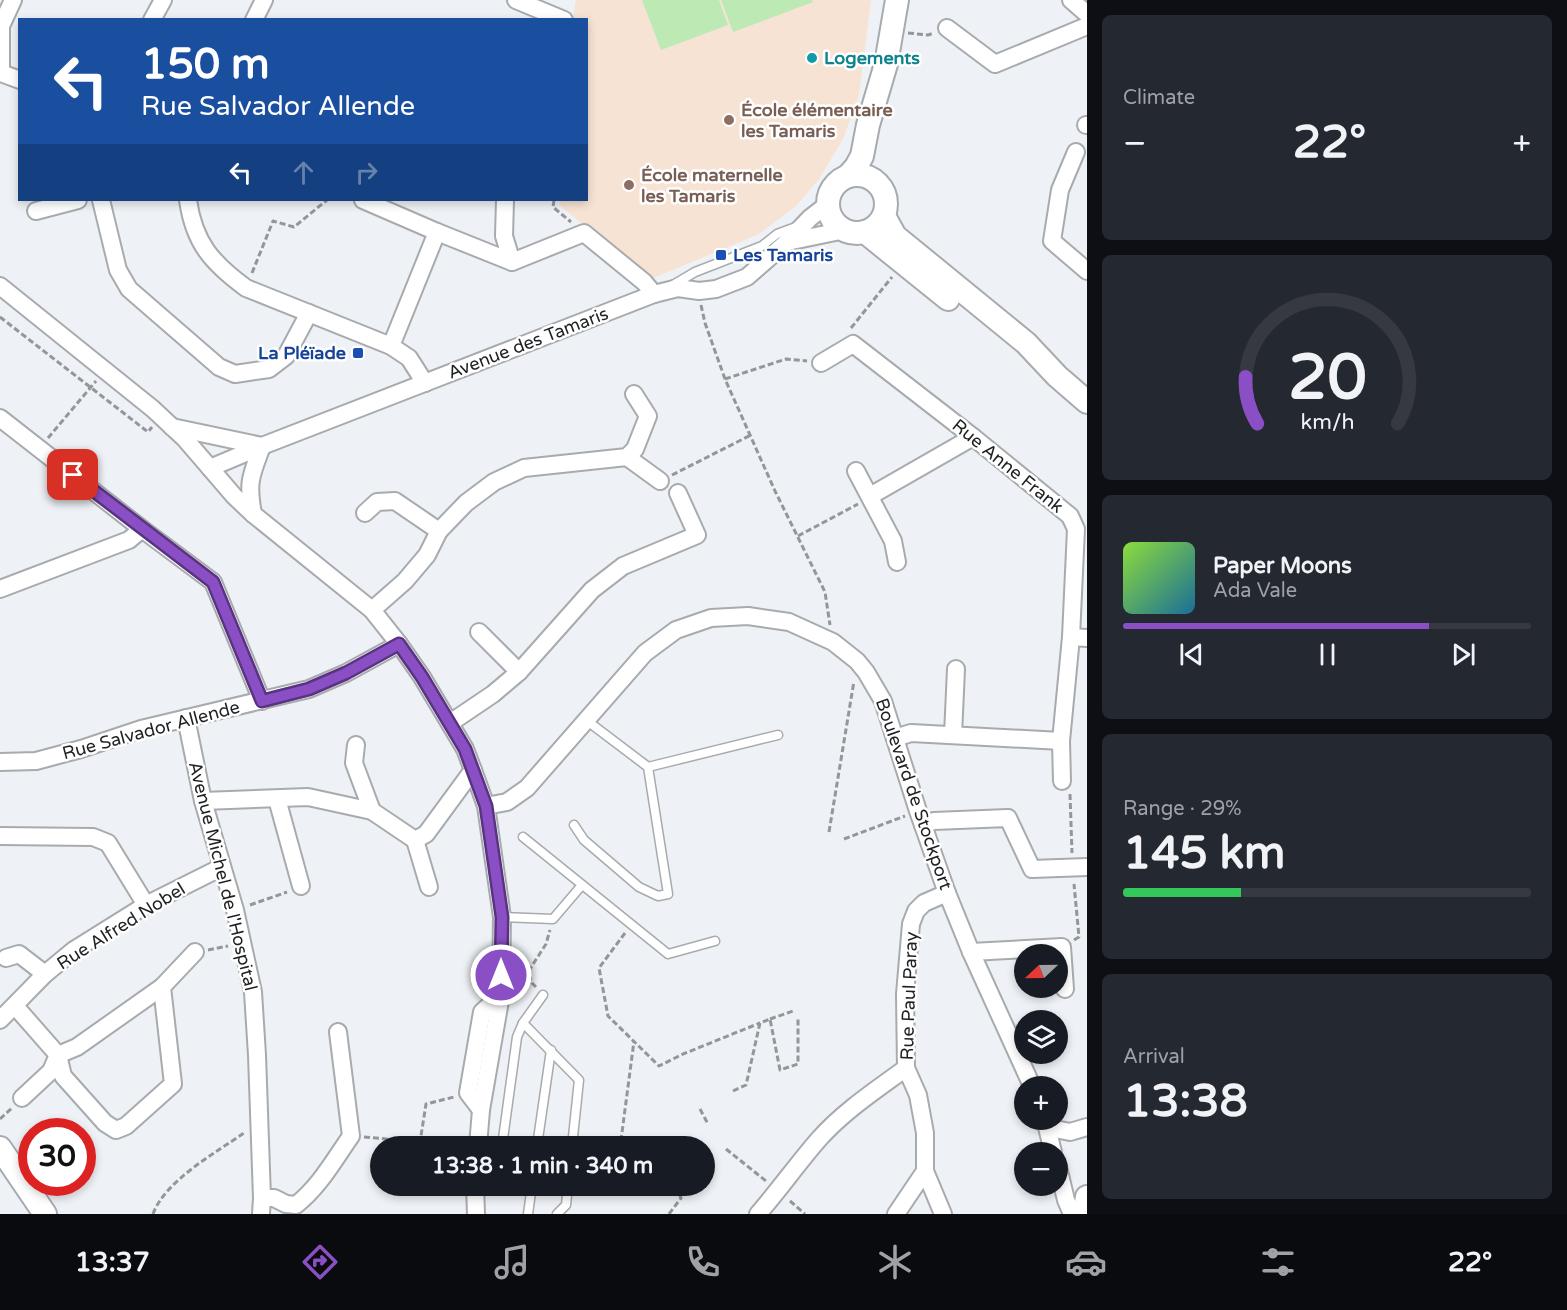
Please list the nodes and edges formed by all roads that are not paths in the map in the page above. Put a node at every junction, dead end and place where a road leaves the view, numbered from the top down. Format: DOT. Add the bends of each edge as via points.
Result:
graph roads {
  1 [pos="13,0"];
  2 [pos="164,0"];
  3 [pos="264,0"];
  4 [pos="516,0"];
  5 [pos="897,0"];
  6 [pos="1071,0"];
  7 [pos="1087,14"];
  8 [pos="153,18"];
  9 [pos="255,18"];
  10 [pos="559,18"];
  11 [pos="1,26"];
  12 [pos="1087,26"];
  13 [pos="947,27"];
  14 [pos="1,74"];
  15 [pos="18,79"];
  16 [pos="876,101"];
  17 [pos="1076,152"];
  18 [pos="848,176"];
  19 [pos="882,187"];
  20 [pos="74,201"];
  21 [pos="101,201"];
  22 [pos="188,201"];
  23 [pos="365,201"];
  24 [pos="505,201"];
  25 [pos="828,204"];
  26 [pos="36,211"];
  27 [pos="884,216"];
  28 [pos="805,223"];
  29 [pos="855,231"];
  30 [pos="437,232"];
  31 [pos="787,242"];
  32 [pos="512,262"];
  33 [pos="1087,271"];
  34 [pos="0,286"];
  35 [pos="660,292"];
  36 [pos="309,313"];
  37 [pos="392,346"];
  38 [pos="821,363"];
  39 [pos="1056,376"];
  40 [pos="425,383"];
  41 [pos="634,394"];
  42 [pos="1087,402"];
  43 [pos="0,418"];
  44 [pos="166,422"];
  45 [pos="973,437"];
  46 [pos="262,446"];
  47 [pos="627,457"];
  48 [pos="210,468"];
  49 [pos="856,471"];
  50 [pos="660,481"];
  51 [pos="678,493"];
  52 [pos="870,496"];
  53 [pos="365,513"];
  54 [pos="253,514"];
  55 [pos="142,529"];
  56 [pos="439,531"];
  57 [pos="897,562"];
  58 [pos="0,589"];
  59 [pos="372,610"];
  60 [pos="479,632"];
  61 [pos="1079,638"];
  62 [pos="399,644"];
  63 [pos="956,669"];
  64 [pos="519,672"];
  65 [pos="262,701"];
  66 [pos="186,718"];
  67 [pos="586,720"];
  68 [pos="450,723"];
  69 [pos="778,735"];
  70 [pos="953,735"];
  71 [pos="896,738"];
  72 [pos="1061,741"];
  73 [pos="356,745"];
  74 [pos="0,762"];
  75 [pos="648,767"];
  76 [pos="473,770"];
  77 [pos="1062,781"];
  78 [pos="277,799"];
  79 [pos="203,801"];
  80 [pos="486,806"];
  81 [pos="372,811"];
  82 [pos="921,818"];
  83 [pos="574,825"];
  84 [pos="0,836"];
  85 [pos="523,837"];
  86 [pos="415,840"];
  87 [pos="222,867"];
  88 [pos="1087,867"];
  89 [pos="582,885"];
  90 [pos="301,886"];
  91 [pos="429,887"];
  92 [pos="947,893"];
  93 [pos="146,905"];
  94 [pos="502,917"];
  95 [pos="716,941"];
  96 [pos="1014,950"];
  97 [pos="195,952"];
  98 [pos="971,952"];
  99 [pos="6,958"];
  100 [pos="45,974"];
  101 [pos="162,987"];
  102 [pos="501,994"];
  103 [pos="543,995"];
  104 [pos="15,1006"];
  105 [pos="0,1020"];
  106 [pos="524,1023"];
  107 [pos="338,1032"];
  108 [pos="551,1050"];
  109 [pos="58,1055"];
  110 [pos="906,1068"];
  111 [pos="1027,1076"];
  112 [pos="22,1098"];
  113 [pos="481,1110"];
  114 [pos="1087,1127"];
  115 [pos="1060,1130"];
  116 [pos="479,1136"];
  117 [pos="503,1136"];
  118 [pos="538,1136"];
  119 [pos="573,1136"];
  120 [pos="0,1148"];
  121 [pos="924,1171"];
  122 [pos="475,1196"];
  123 [pos="531,1196"];
  124 [pos="567,1196"];
  125 [pos="1065,1196"];
  126 [pos="1087,1197"];
  127 [pos="262,1206"];
  128 [pos="286,1209"];
  129 [pos="45,1214"];
  130 [pos="476,1214"];
  131 [pos="528,1214"];
  132 [pos="557,1214"];
  133 [pos="758,1214"];
  134 [pos="896,1214"];
  135 [pos="943,1214"];
  136 [pos="1072,1214"];
  137 [pos="1084,1214"];
  1 -- 11 [label="street"];
  2 -- 8 [label="street"];
  3 -- 9 [label="street"];
  4 -- 10 [label="street"];
  5 -- 16 [label="street"];
  6 -- 7 [label="street"];
  11 -- 14 [label="street"];
  12 -- 13 [label="street" via="995,64"];
  14 -- 15 [label="street"];
  16 -- 18 [label="street" via="862,156"];
  16 -- 19 [label="street"];
  17 -- 33 [label="street" via="1060,190 1052,241"];
  18 -- 19 [label="street" via="860,174"];
  18 -- 25 [label="street" via="833,186"];
  19 -- 27 [label="street" via="887,201"];
  20 -- 26 [label="street"];
  21 -- 36 [label="street" via="118,270 129,289 219,367 236,374 269,369 286,356"];
  22 -- 36 [label="street" via="200,242 228,275 246,288"];
  23 -- 30 [label="street"];
  24 -- 32 [label="street" via="504,236"];
  25 -- 28 [label="street, Avenue des Tamaris"];
  25 -- 29 [label="street" via="838,226"];
  27 -- 29 [label="street" via="876,226"];
  27 -- 39 [label="street" via="895,236 1026,343"];
  28 -- 31 [label="street, Avenue des Tamaris"];
  28 -- 35 [label="lane" via="777,234 762,246 695,272"];
  29 -- 31 [label="street, Avenue des Tamaris"];
  29 -- 39 [label="street" via="903,263 980,325"];
  30 -- 32 [label="street"];
  30 -- 37 [label="street"];
  31 -- 35 [label="street, Avenue des Tamaris" via="747,277 716,289 678,288"];
  32 -- 35 [label="street" via="584,233"];
  34 -- 44 [label="street"];
  35 -- 40 [label="street, Avenue des Tamaris"];
  36 -- 37 [label="street"];
  37 -- 40 [label="street" via="410,358"];
  38 -- 45 [label="street, Rue Anne Frank" via="853,344"];
  39 -- 42 [label="street"];
  40 -- 46 [label="street, Avenue des Tamaris"];
  41 -- 47 [label="street" via="648,416 635,449"];
  43 -- 55 [label="street"];
  44 -- 46 [label="street"];
  44 -- 48 [label="street"];
  45 -- 52 [label="street"];
  45 -- 61 [label="street, Rue Anne Frank" via="1070,516 1076,529"];
  46 -- 48 [label="street, Avenue des Tamaris"];
  46 -- 54 [label="street" via="250,477"];
  47 -- 50 [label="street"];
  47 -- 56 [label="street" via="524,468 475,496"];
  48 -- 54 [label="street"];
  49 -- 52 [label="street"];
  51 -- 64 [label="street" via="697,535 623,566 592,590"];
  52 -- 57 [label="street" via="893,542"];
  53 -- 56 [label="street" via="377,502 395,501"];
  54 -- 59 [label="street"];
  55 -- 58 [label="street" via="129,540"];
  55 -- 65 [label="street" via="213,582"];
  56 -- 59 [label="street" via="428,555"];
  59 -- 62 [label="street"];
  60 -- 64 [label="street"];
  61 -- 72 [label="street, Rue Anne Frank"];
  62 -- 65 [label="street, Rue Salvador Allende" via="309,689"];
  62 -- 68 [label="street"];
  63 -- 70 [label="street"];
  64 -- 68 [label="street"];
  65 -- 66 [label="street, Rue Salvador Allende"];
  66 -- 74 [label="street, Rue Salvador Allende" via="36,761"];
  66 -- 79 [label="street, Avenue Michel de l'Hospital"];
  67 -- 71 [label="street, Boulevard de Stockport" via="645,653 676,630 711,618 748,616 789,622 833,642 857,662 876,686"];
  67 -- 75 [label="lane"];
  67 -- 80 [label="street, Boulevard de Stockport" via="527,788 507,802"];
  68 -- 76 [label="street"];
  69 -- 75 [label="lane"];
  70 -- 71 [label="street" via="911,733"];
  70 -- 72 [label="street"];
  71 -- 82 [label="street, Boulevard de Stockport"];
  72 -- 77 [label="street, Rue Anne Frank"];
  73 -- 81 [label="street" via="354,763"];
  75 -- 83 [label="lane" via="668,894 658,896 639,887 584,840"];
  76 -- 80 [label="street"];
  76 -- 86 [label="street" via="426,834"];
  78 -- 79 [label="street"];
  78 -- 81 [label="street" via="308,797"];
  78 -- 90 [label="street"];
  79 -- 87 [label="street, Avenue Michel de l'Hospital"];
  80 -- 94 [label="street"];
  81 -- 86 [label="street"];
  82 -- 88 [label="street" via="1008,818 1032,869"];
  82 -- 92 [label="street, Boulevard de Stockport"];
  84 -- 93 [label="street" via="93,837 108,843"];
  85 -- 89 [label="lane"];
  86 -- 91 [label="street"];
  87 -- 93 [label="street, Rue Alfred Nobel"];
  87 -- 127 [label="street, Avenue Michel de l'Hospital" via="253,992"];
  89 -- 94 [label="lane" via="553,918"];
  89 -- 95 [label="lane" via="668,954"];
  92 -- 98 [label="street, Boulevard de Stockport"];
  92 -- 110 [label="street, Rue Paul Paray" via="924,903 911,924 905,994"];
  93 -- 100 [label="street, Rue Alfred Nobel" via="74,950"];
  94 -- 102 [label="street"];
  96 -- 98 [label="street"];
  97 -- 101 [label="street"];
  98 -- 111 [label="street, Boulevard de Stockport"];
  99 -- 100 [label="street" via="19,954"];
  100 -- 104 [label="street, Rue Alfred Nobel"];
  101 -- 109 [label="street" via="77,1047"];
  101 -- 109 [label="street" via="173,1084 126,1126 116,1130 105,1123 63,1076"];
  102 -- 113 [label="street"];
  102 -- 113 [label="street" via="482,1012 468,1093"];
  103 -- 106 [label="lane"];
  104 -- 105 [label="street, Rue Alfred Nobel"];
  104 -- 109 [label="street"];
  106 -- 108 [label="lane"];
  106 -- 117 [label="lane" via="517,1037"];
  107 -- 128 [label="street" via="351,1136 323,1178 296,1205"];
  108 -- 118 [label="lane"];
  108 -- 119 [label="lane" via="579,1080"];
  109 -- 112 [label="street" via="51,1071"];
  110 -- 121 [label="street, Rue Paul Paray" via="918,1095 925,1133"];
  110 -- 133 [label="street" via="862,1099 820,1138"];
  113 -- 116 [label="street"];
  114 -- 115 [label="street" via="1070,1132"];
  120 -- 129 [label="street"];
  121 -- 134 [label="street"];
  121 -- 135 [label="street"];
  122 -- 130 [label="street"];
  123 -- 131 [label="lane"];
  124 -- 132 [label="lane" via="566,1204"];
  125 -- 136 [label="street"];
  126 -- 137 [label="street"];
  127 -- 128 [label="street" via="274,1198"];
}
